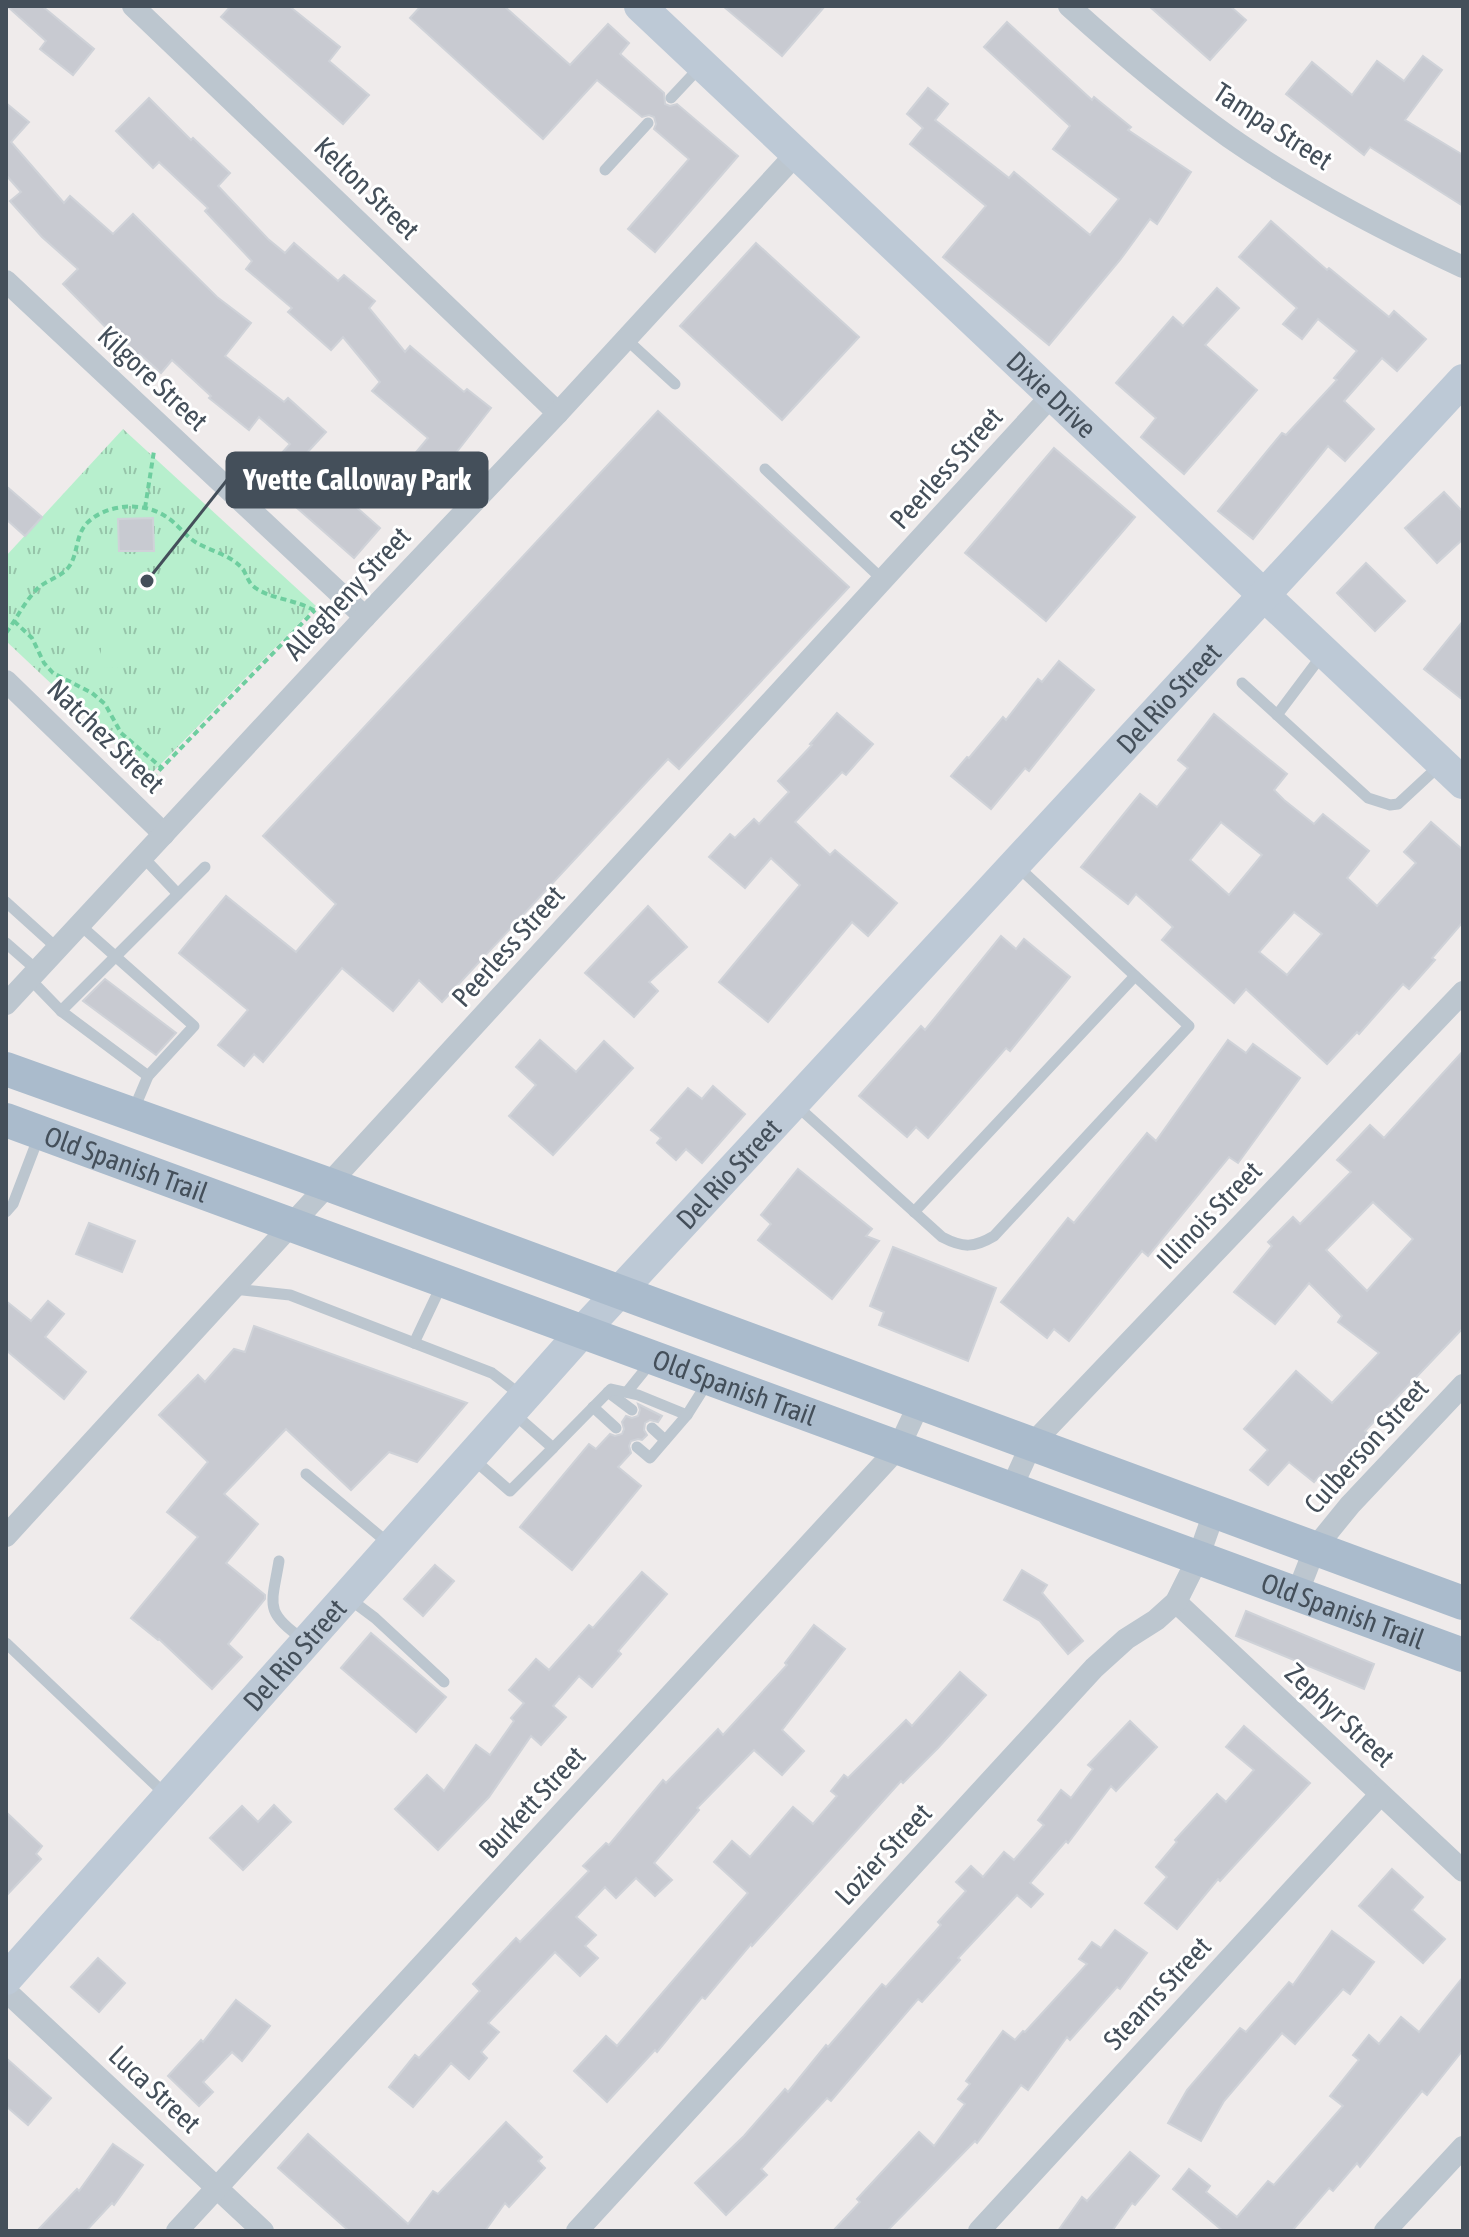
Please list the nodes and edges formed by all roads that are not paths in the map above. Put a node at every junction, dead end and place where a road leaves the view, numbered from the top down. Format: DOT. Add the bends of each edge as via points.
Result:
graph roads {
  1 [pos="133,6"];
  2 [pos="640,6"];
  3 [pos="1069,6"];
  4 [pos="702,65"];
  5 [pos="671,98"];
  6 [pos="648,123"];
  7 [pos="797,153"];
  8 [pos="605,170"];
  9 [pos="1463,267"];
  10 [pos="6,281"];
  11 [pos="626,339"];
  12 [pos="1463,380"];
  13 [pos="675,384"];
  14 [pos="1053,394"];
  15 [pos="558,413"];
  16 [pos="765,469"];
  17 [pos="883,580"];
  18 [pos="1266,595"];
  19 [pos="365,617"];
  20 [pos="1325,651"];
  21 [pos="6,681"];
  22 [pos="1242,683"];
  23 [pos="1277,715"];
  24 [pos="1452,772"];
  25 [pos="164,834"];
  26 [pos="143,857"];
  27 [pos="1016,865"];
  28 [pos="205,867"];
  29 [pos="178,894"];
  30 [pos="6,902"];
  31 [pos="80,925"];
  32 [pos="6,943"];
  33 [pos="58,949"];
  34 [pos="116,956"];
  35 [pos="34,975"];
  36 [pos="1135,976"];
  37 [pos="1463,992"];
  38 [pos="6,1004"];
  39 [pos="61,1011"];
  40 [pos="6,1069"];
  41 [pos="148,1076"];
  42 [pos="805,1112"];
  43 [pos="131,1114"];
  44 [pos="6,1120"];
  45 [pos="41,1133"];
  46 [pos="330,1185"];
  47 [pos="7,1210"];
  48 [pos="914,1212"];
  49 [pos="292,1225"];
  50 [pos="443,1281"];
  51 [pos="234,1289"];
  52 [pos="619,1292"];
  53 [pos="582,1332"];
  54 [pos="414,1343"];
  55 [pos="654,1358"];
  56 [pos="710,1379"];
  57 [pos="1463,1385"];
  58 [pos="608,1392"];
  59 [pos="627,1392"];
  60 [pos="518,1404"];
  61 [pos="919,1404"];
  62 [pos="593,1407"];
  63 [pos="632,1410"];
  64 [pos="687,1415"];
  65 [pos="616,1428"];
  66 [pos="652,1428"];
  67 [pos="665,1440"];
  68 [pos="1031,1445"];
  69 [pos="637,1447"];
  70 [pos="899,1447"];
  71 [pos="553,1448"];
  72 [pos="471,1457"];
  73 [pos="306,1474"];
  74 [pos="1011,1489"];
  75 [pos="1215,1510"];
  76 [pos="6,1536"];
  77 [pos="392,1546"];
  78 [pos="1315,1548"];
  79 [pos="1198,1558"];
  80 [pos="279,1561"];
  81 [pos="1297,1594"];
  82 [pos="347,1597"];
  83 [pos="1176,1602"];
  84 [pos="1463,1603"];
  85 [pos="307,1642"];
  86 [pos="6,1643"];
  87 [pos="1463,1655"];
  88 [pos="444,1682"];
  89 [pos="1380,1795"];
  90 [pos="169,1797"];
  91 [pos="1463,1871"];
  92 [pos="6,1979"];
  93 [pos="6,1991"];
  94 [pos="1463,2147"];
  95 [pos="217,2188"];
  96 [pos="177,2231"];
  97 [pos="263,2231"];
  98 [pos="577,2231"];
  99 [pos="979,2231"];
  100 [pos="1385,2231"];
  1 -- 15 [label="street, Kelton Street"];
  2 -- 4 [label="street, Dixie Drive"];
  3 -- 9 [label="street, Tampa Street" via="1232,139 1369,220"];
  4 -- 5 [label="lane"];
  4 -- 7 [label="street, Dixie Drive"];
  6 -- 8 [label="lane"];
  7 -- 11 [label="street, Allegheny Street"];
  7 -- 14 [label="street, Dixie Drive"];
  10 -- 19 [label="street, Kilgore Street"];
  11 -- 13 [label="lane"];
  11 -- 15 [label="street, Allegheny Street"];
  12 -- 18 [label="street, Del Rio Street"];
  14 -- 17 [label="street, Peerless Street"];
  14 -- 18 [label="street, Dixie Drive"];
  15 -- 19 [label="street, Allegheny Street"];
  16 -- 17 [label="lane"];
  17 -- 46 [label="street, Peerless Street"];
  18 -- 20 [label="street, Dixie Drive"];
  18 -- 27 [label="street, Del Rio Street"];
  19 -- 25 [label="street, Allegheny Street"];
  20 -- 23 [label="lane"];
  20 -- 24 [label="street, Dixie Drive"];
  21 -- 25 [label="street, Natchez Street"];
  22 -- 23 [label="lane"];
  23 -- 24 [label="lane" via="1368,798 1381,803 1398,804"];
  25 -- 26 [label="street, Allegheny Street"];
  26 -- 29 [label="lane"];
  26 -- 31 [label="street, Allegheny Street"];
  27 -- 36 [label="lane"];
  27 -- 42 [label="street, Del Rio Street"];
  28 -- 29 [label="lane"];
  29 -- 34 [label="lane"];
  30 -- 33 [label="lane"];
  31 -- 33 [label="street, Allegheny Street"];
  31 -- 34 [label="lane"];
  32 -- 35 [label="lane"];
  33 -- 35 [label="street, Allegheny Street"];
  34 -- 39 [label="lane"];
  34 -- 41 [label="lane" via="194,1026"];
  35 -- 38 [label="street, Allegheny Street"];
  35 -- 39 [label="lane"];
  36 -- 48 [label="lane"];
  36 -- 48 [label="lane" via="1189,1026 994,1236 970,1247 957,1245"];
  37 -- 68 [label="street, Illinois Street"];
  39 -- 41 [label="lane"];
  40 -- 43 [label="main road, Old Spanish Trail"];
  41 -- 43 [label="lane"];
  42 -- 48 [label="lane"];
  42 -- 52 [label="street, Del Rio Street"];
  43 -- 46 [label="main road, Old Spanish Trail"];
  44 -- 45 [label="main road, Old Spanish Trail"];
  45 -- 47 [label="lane"];
  45 -- 49 [label="main road, Old Spanish Trail"];
  46 -- 49 [label="street, Peerless Street"];
  46 -- 52 [label="main road, Old Spanish Trail"];
  49 -- 50 [label="main road, Old Spanish Trail"];
  49 -- 51 [label="street, Peerless Street"];
  50 -- 53 [label="main road, Old Spanish Trail"];
  50 -- 54 [label="lane"];
  51 -- 54 [label="lane" via="290,1295"];
  51 -- 76 [label="street, Peerless Street"];
  52 -- 53 [label="street, Del Rio Street"];
  52 -- 61 [label="main road, Old Spanish Trail"];
  53 -- 55 [label="main road, Old Spanish Trail"];
  53 -- 60 [label="street, Del Rio Street"];
  54 -- 60 [label="lane" via="492,1373"];
  55 -- 56 [label="main road, Old Spanish Trail"];
  55 -- 59 [label="lane"];
  56 -- 64 [label="lane"];
  56 -- 70 [label="main road, Old Spanish Trail"];
  57 -- 78 [label="street, Culberson Street"];
  58 -- 59 [label="lane"];
  58 -- 62 [label="lane"];
  58 -- 63 [label="lane"];
  59 -- 64 [label="lane"];
  60 -- 71 [label="lane"];
  60 -- 72 [label="street, Del Rio Street"];
  61 -- 68 [label="main road, Old Spanish Trail"];
  61 -- 70 [label="street, Burkett Street"];
  62 -- 65 [label="lane"];
  62 -- 71 [label="lane"];
  64 -- 67 [label="lane"];
  66 -- 67 [label="lane"];
  67 -- 69 [label="lane" via="650,1458"];
  68 -- 74 [label="street, Illinois Street"];
  68 -- 75 [label="main road, Old Spanish Trail"];
  70 -- 74 [label="main road, Old Spanish Trail"];
  70 -- 95 [label="street, Burkett Street"];
  71 -- 72 [label="lane" via="510,1491"];
  72 -- 77 [label="street, Del Rio Street"];
  73 -- 77 [label="lane"];
  74 -- 79 [label="main road, Old Spanish Trail"];
  75 -- 78 [label="main road, Old Spanish Trail"];
  75 -- 79 [label="street, Lozier Street"];
  77 -- 82 [label="street, Del Rio Street"];
  78 -- 81 [label="street, Culberson Street"];
  78 -- 84 [label="main road, Old Spanish Trail"];
  79 -- 81 [label="main road, Old Spanish Trail"];
  79 -- 83 [label="street, Lozier Street"];
  80 -- 85 [label="lane" via="272,1606 282,1624"];
  81 -- 87 [label="main road, Old Spanish Trail"];
  82 -- 85 [label="street, Del Rio Street"];
  82 -- 88 [label="lane"];
  83 -- 89 [label="street, Zephyr Street"];
  83 -- 98 [label="street, Lozier Street" via="1094,1668"];
  85 -- 90 [label="street, Del Rio Street"];
  86 -- 90 [label="lane"];
  89 -- 91 [label="street, Zephyr Street"];
  89 -- 99 [label="street, Stearns Street"];
  90 -- 92 [label="street, Del Rio Street"];
  93 -- 95 [label="street, Luca Street"];
  94 -- 100 [label="street"];
  95 -- 96 [label="street, Burkett Street"];
  95 -- 97 [label="street, Luca Street"];
}
